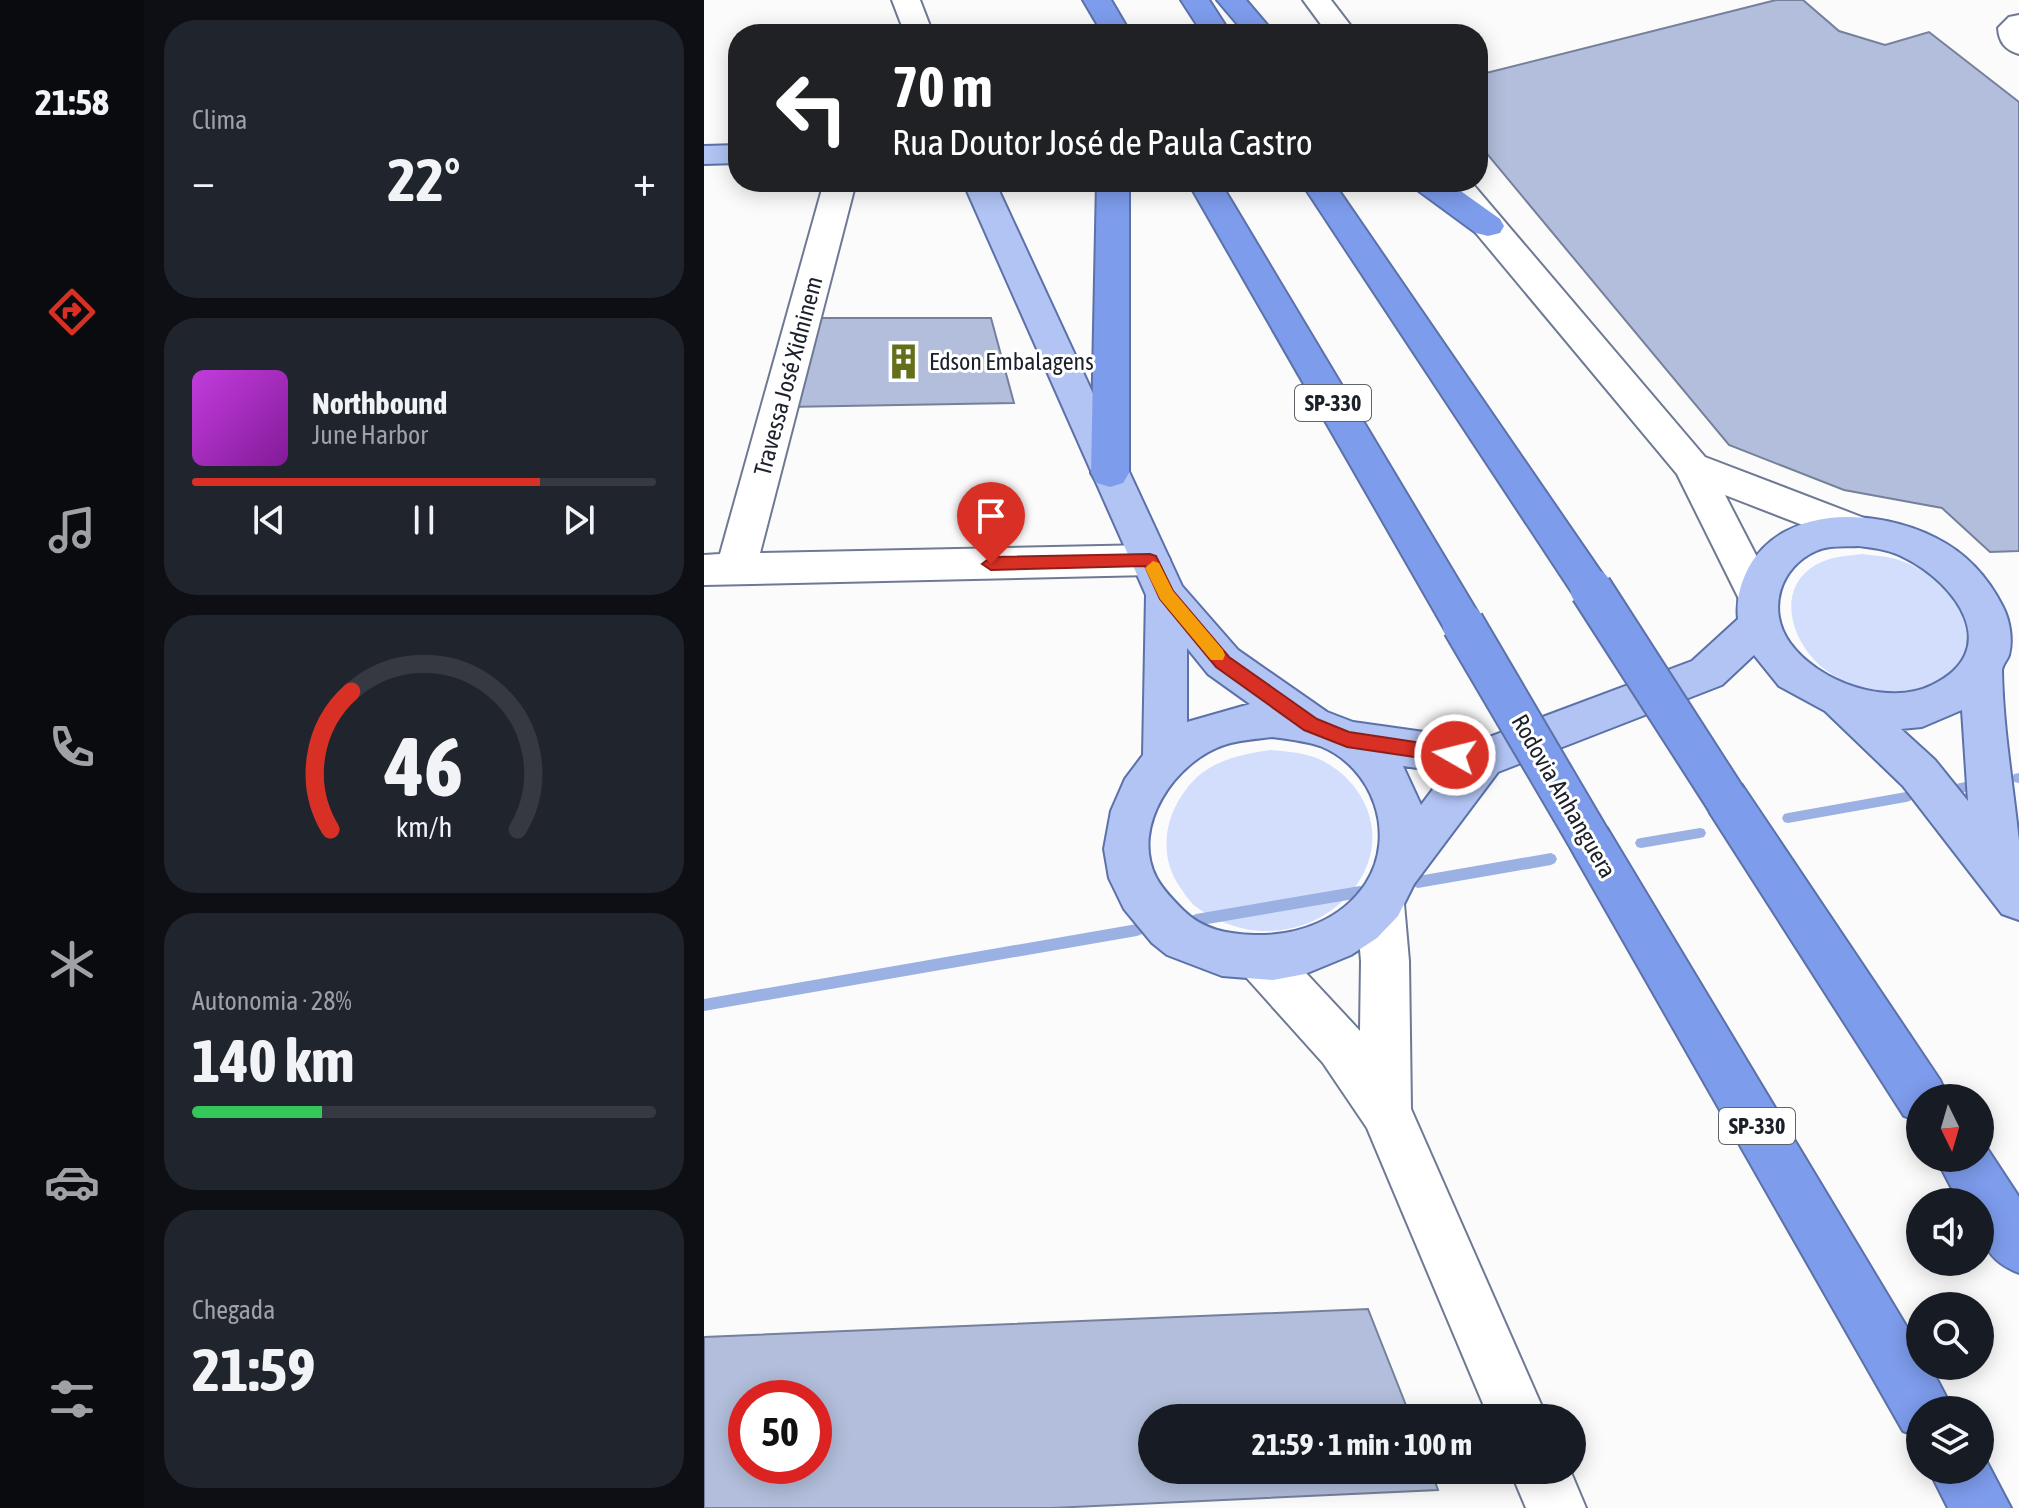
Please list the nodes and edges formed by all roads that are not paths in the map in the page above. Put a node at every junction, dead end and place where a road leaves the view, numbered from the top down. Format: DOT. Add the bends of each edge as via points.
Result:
graph roads {
  1 [pos="906,0"];
  2 [pos="1097,0"];
  3 [pos="1195,0"];
  4 [pos="1231,0"];
  5 [pos="1317,0"];
  6 [pos="2019,23"];
  7 [pos="915,24"];
  8 [pos="1102,24"];
  9 [pos="1111,24"];
  10 [pos="1211,24"];
  11 [pos="1252,24"];
  12 [pos="1335,24"];
  13 [pos="2019,45"];
  14 [pos="728,154"];
  15 [pos="704,155"];
  16 [pos="728,176"];
  17 [pos="704,177"];
  18 [pos="837,192"];
  19 [pos="984,192"];
  20 [pos="1113,192"];
  21 [pos="1210,192"];
  22 [pos="1324,192"];
  23 [pos="1441,192"];
  24 [pos="1462,192"];
  25 [pos="1488,226"];
  26 [pos="1692,467"];
  27 [pos="1110,473"];
  28 [pos="1858,531"];
  29 [pos="720,570"];
  30 [pos="1158,577"];
  31 [pos="1758,609"];
  32 [pos="1707,673"];
  33 [pos="1982,673"];
  34 [pos="1821,691"];
  35 [pos="1329,732"];
  36 [pos="1482,759"];
  37 [pos="1165,760"];
  38 [pos="1389,886"];
  39 [pos="2009,887"];
  40 [pos="1262,960"];
  41 [pos="1913,1084"];
  42 [pos="1385,1110"];
  43 [pos="1971,1172"];
  44 [pos="2019,1246"];
  45 [pos="1916,1396"];
  46 [pos="1512,1404"];
  47 [pos="1546,1484"];
  48 [pos="1967,1484"];
  49 [pos="1556,1508"];
  50 [pos="1981,1508"];
  1 -- 7 [label="street"];
  2 -- 8 [label="highway"];
  2 -- 9 [label="highway"];
  3 -- 10 [label="highway"];
  4 -- 11 [label="highway"];
  5 -- 12 [label="street"];
  6 -- 13 [label="street" via="2012,28"];
  14 -- 15 [label="main road"];
  16 -- 17 [label="main road"];
  18 -- 29 [label="street, Travessa José Xidninem"];
  19 -- 27 [label="main road"];
  20 -- 27 [label="highway"];
  21 -- 45 [label="highway, Rodovia Anhanguera / SP-330, bridge"];
  22 -- 41 [label="highway, bridge" via="1591,589"];
  23 -- 25 [label="highway"];
  24 -- 25 [label="street"];
  25 -- 26 [label="street"];
  26 -- 28 [label="street"];
  26 -- 31 [label="street"];
  27 -- 30 [label="main road"];
  28 -- 31 [label="main road" via="1821,534 1789,546 1767,567"];
  28 -- 33 [label="main road" via="1926,550 1977,594 1990,621 1991,648"];
  29 -- 30 [label="street"];
  30 -- 35 [label="main road" via="1223,662"];
  30 -- 37 [label="main road"];
  31 -- 32 [label="main road"];
  31 -- 34 [label="main road" via="1775,655"];
  32 -- 34 [label="main road"];
  32 -- 36 [label="main road"];
  33 -- 34 [label="main road" via="1959,696 1924,709 1883,711"];
  33 -- 39 [label="main road" via="1986,765"];
  34 -- 39 [label="main road" via="1919,773"];
  35 -- 36 [label="main road"];
  35 -- 37 [label="main road" via="1272,719 1233,724 1196,738"];
  35 -- 38 [label="main road" via="1377,764 1397,795 1405,831"];
  36 -- 38 [label="main road"];
  37 -- 40 [label="main road" via="1140,792 1128,829 1130,868 1146,904 1175,934 1216,954"];
  38 -- 40 [label="main road" via="1349,933 1308,952"];
  38 -- 42 [label="street"];
  40 -- 42 [label="street" via="1341,1046"];
  42 -- 46 [label="street"];
  43 -- 44 [label="highway"];
  47 -- 49 [label="street"];
  48 -- 50 [label="highway"];
}
